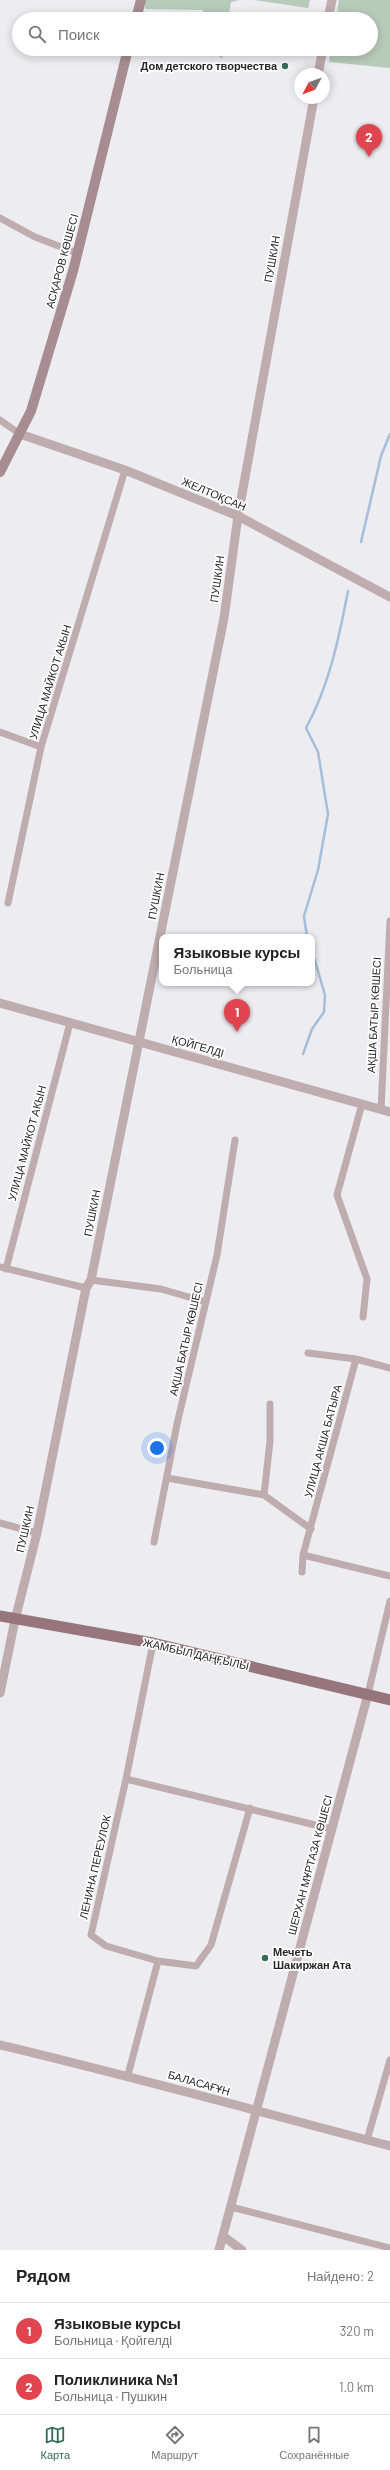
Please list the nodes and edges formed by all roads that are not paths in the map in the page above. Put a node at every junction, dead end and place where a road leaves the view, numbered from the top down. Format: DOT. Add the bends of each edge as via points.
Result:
graph roads {
  1 [pos="141,0"];
  2 [pos="332,0"];
  3 [pos="138,12"];
  4 [pos="329,12"];
  5 [pos="126,56"];
  6 [pos="322,56"];
  7 [pos="319,68"];
  8 [pos="313,104"];
  9 [pos="0,218"];
  10 [pos="77,253"];
  11 [pos="0,420"];
  12 [pos="20,434"];
  13 [pos="125,470"];
  14 [pos="0,472"];
  15 [pos="238,516"];
  16 [pos="390,597"];
  17 [pos="0,732"];
  18 [pos="41,747"];
  19 [pos="8,903"];
  20 [pos="390,921"];
  21 [pos="159,934"];
  22 [pos="159,934"];
  23 [pos="0,1003"];
  24 [pos="70,1022"];
  25 [pos="137,1041"];
  26 [pos="362,1104"];
  27 [pos="385,1111"];
  28 [pos="235,1140"];
  29 [pos="3,1268"];
  30 [pos="91,1280"];
  31 [pos="86,1288"];
  32 [pos="206,1302"];
  33 [pos="363,1317"];
  34 [pos="308,1353"];
  35 [pos="356,1359"];
  36 [pos="390,1368"];
  37 [pos="270,1404"];
  38 [pos="167,1478"];
  39 [pos="264,1495"];
  40 [pos="0,1522"];
  41 [pos="311,1529"];
  42 [pos="37,1533"];
  43 [pos="154,1542"];
  44 [pos="303,1555"];
  45 [pos="302,1572"];
  46 [pos="390,1576"];
  47 [pos="390,1601"];
  48 [pos="0,1616"];
  49 [pos="15,1620"];
  50 [pos="153,1643"];
  51 [pos="0,1693"];
  52 [pos="368,1694"];
  53 [pos="390,1700"];
  54 [pos="126,1779"];
  55 [pos="250,1808"];
  56 [pos="332,1829"];
  57 [pos="158,1961"];
  58 [pos="0,2045"];
  59 [pos="390,2060"];
  60 [pos="128,2075"];
  61 [pos="257,2112"];
  62 [pos="367,2140"];
  63 [pos="390,2146"];
  64 [pos="231,2206"];
  65 [pos="223,2236"];
  66 [pos="390,2248"];
  67 [pos="219,2250"];
  68 [pos="242,2250"];
  1 -- 3 [label="main road"];
  2 -- 4 [label="street"];
  5 -- 10 [label="main road, АСҚАРОВ КӨШЕСІ"];
  6 -- 7 [label="street"];
  8 -- 15 [label="street, ПУШКИН"];
  9 -- 10 [label="street" via="35,237"];
  10 -- 12 [label="main road, АСҚАРОВ КӨШЕСІ" via="31,411"];
  11 -- 12 [label="street"];
  12 -- 13 [label="street, ЖЕЛТОҚСАН"];
  12 -- 14 [label="main road, АСҚАРОВ КӨШЕСІ"];
  13 -- 15 [label="street, ЖЕЛТОҚСАН"];
  13 -- 18 [label="street, УЛИЦА МАЙКОТ АКЫН"];
  15 -- 16 [label="street, ЖЕЛТОҚСАН"];
  15 -- 22 [label="street, ПУШКИН" via="224,618"];
  17 -- 18 [label="street"];
  18 -- 19 [label="street, УЛИЦА МАЙКОТ АКЫН"];
  20 -- 27 [label="street, АҚША БАТЫР КӨШЕСІ"];
  21 -- 25 [label="street, ПУШКИН"];
  23 -- 24 [label="street, ҚОЙГЕЛДІ"];
  24 -- 25 [label="street, ҚОЙГЕЛДІ"];
  24 -- 29 [label="street, УЛИЦА МАЙКОТ АКЫН"];
  25 -- 26 [label="street, ҚОЙГЕЛДІ"];
  25 -- 30 [label="street, ПУШКИН"];
  26 -- 27 [label="street, ҚОЙГЕЛДІ"];
  26 -- 33 [label="street" via="337,1195 367,1279"];
  28 -- 32 [label="street, АҚША БАТЫР КӨШЕСІ" via="217,1255"];
  29 -- 31 [label="street"];
  30 -- 31 [label="street, ПУШКИН"];
  30 -- 32 [label="street" via="161,1289"];
  31 -- 42 [label="street, ПУШКИН"];
  32 -- 38 [label="street, АҚША БАТЫР КӨШЕСІ"];
  34 -- 35 [label="street"];
  35 -- 36 [label="street"];
  35 -- 41 [label="street, УЛИЦА АКША БАТЫРА"];
  37 -- 39 [label="street" via="270,1441"];
  38 -- 39 [label="street"];
  38 -- 43 [label="street, АҚША БАТЫР КӨШЕСІ"];
  39 -- 41 [label="street"];
  40 -- 42 [label="street"];
  41 -- 44 [label="street, УЛИЦА АКША БАТЫРА"];
  42 -- 49 [label="street, ПУШКИН"];
  44 -- 45 [label="street, УЛИЦА АКША БАТЫРА"];
  44 -- 46 [label="street"];
  47 -- 52 [label="street, ШЕРХАН МҰРТАЗА КӨШЕСІ"];
  48 -- 49 [label="main road, ЖАМБЫЛ ДАҢҒЫЛЫ"];
  49 -- 50 [label="main road, ЖАМБЫЛ ДАҢҒЫЛЫ"];
  49 -- 51 [label="street, ПУШКИН"];
  50 -- 52 [label="main road, ЖАМБЫЛ ДАҢҒЫЛЫ"];
  50 -- 54 [label="street, ЛЕНИНА ПЕРЕУЛОК"];
  52 -- 53 [label="main road, ЖАМБЫЛ ДАҢҒЫЛЫ"];
  52 -- 56 [label="street, ШЕРХАН МҰРТАЗА КӨШЕСІ"];
  54 -- 55 [label="street"];
  54 -- 57 [label="street, ЛЕНИНА ПЕРЕУЛОК" via="91,1935 106,1946"];
  55 -- 56 [label="street"];
  55 -- 57 [label="street, ЛЕНИНА ПЕРЕУЛОК" via="211,1945 196,1966"];
  56 -- 61 [label="street, ШЕРХАН МҰРТАЗА КӨШЕСІ"];
  57 -- 60 [label="street"];
  58 -- 60 [label="street, БАЛАСАҒҰН"];
  59 -- 62 [label="street"];
  60 -- 61 [label="street, БАЛАСАҒҰН"];
  61 -- 62 [label="street, БАЛАСАҒҰН"];
  61 -- 64 [label="street, ШЕРХАН МҰРТАЗА КӨШЕСІ"];
  62 -- 63 [label="street, БАЛАСАҒҰН"];
  64 -- 65 [label="street, ШЕРХАН МҰРТАЗА КӨШЕСІ"];
  64 -- 66 [label="street"];
  65 -- 67 [label="street, ШЕРХАН МҰРТАЗА КӨШЕСІ"];
  65 -- 68 [label="street"];
}
